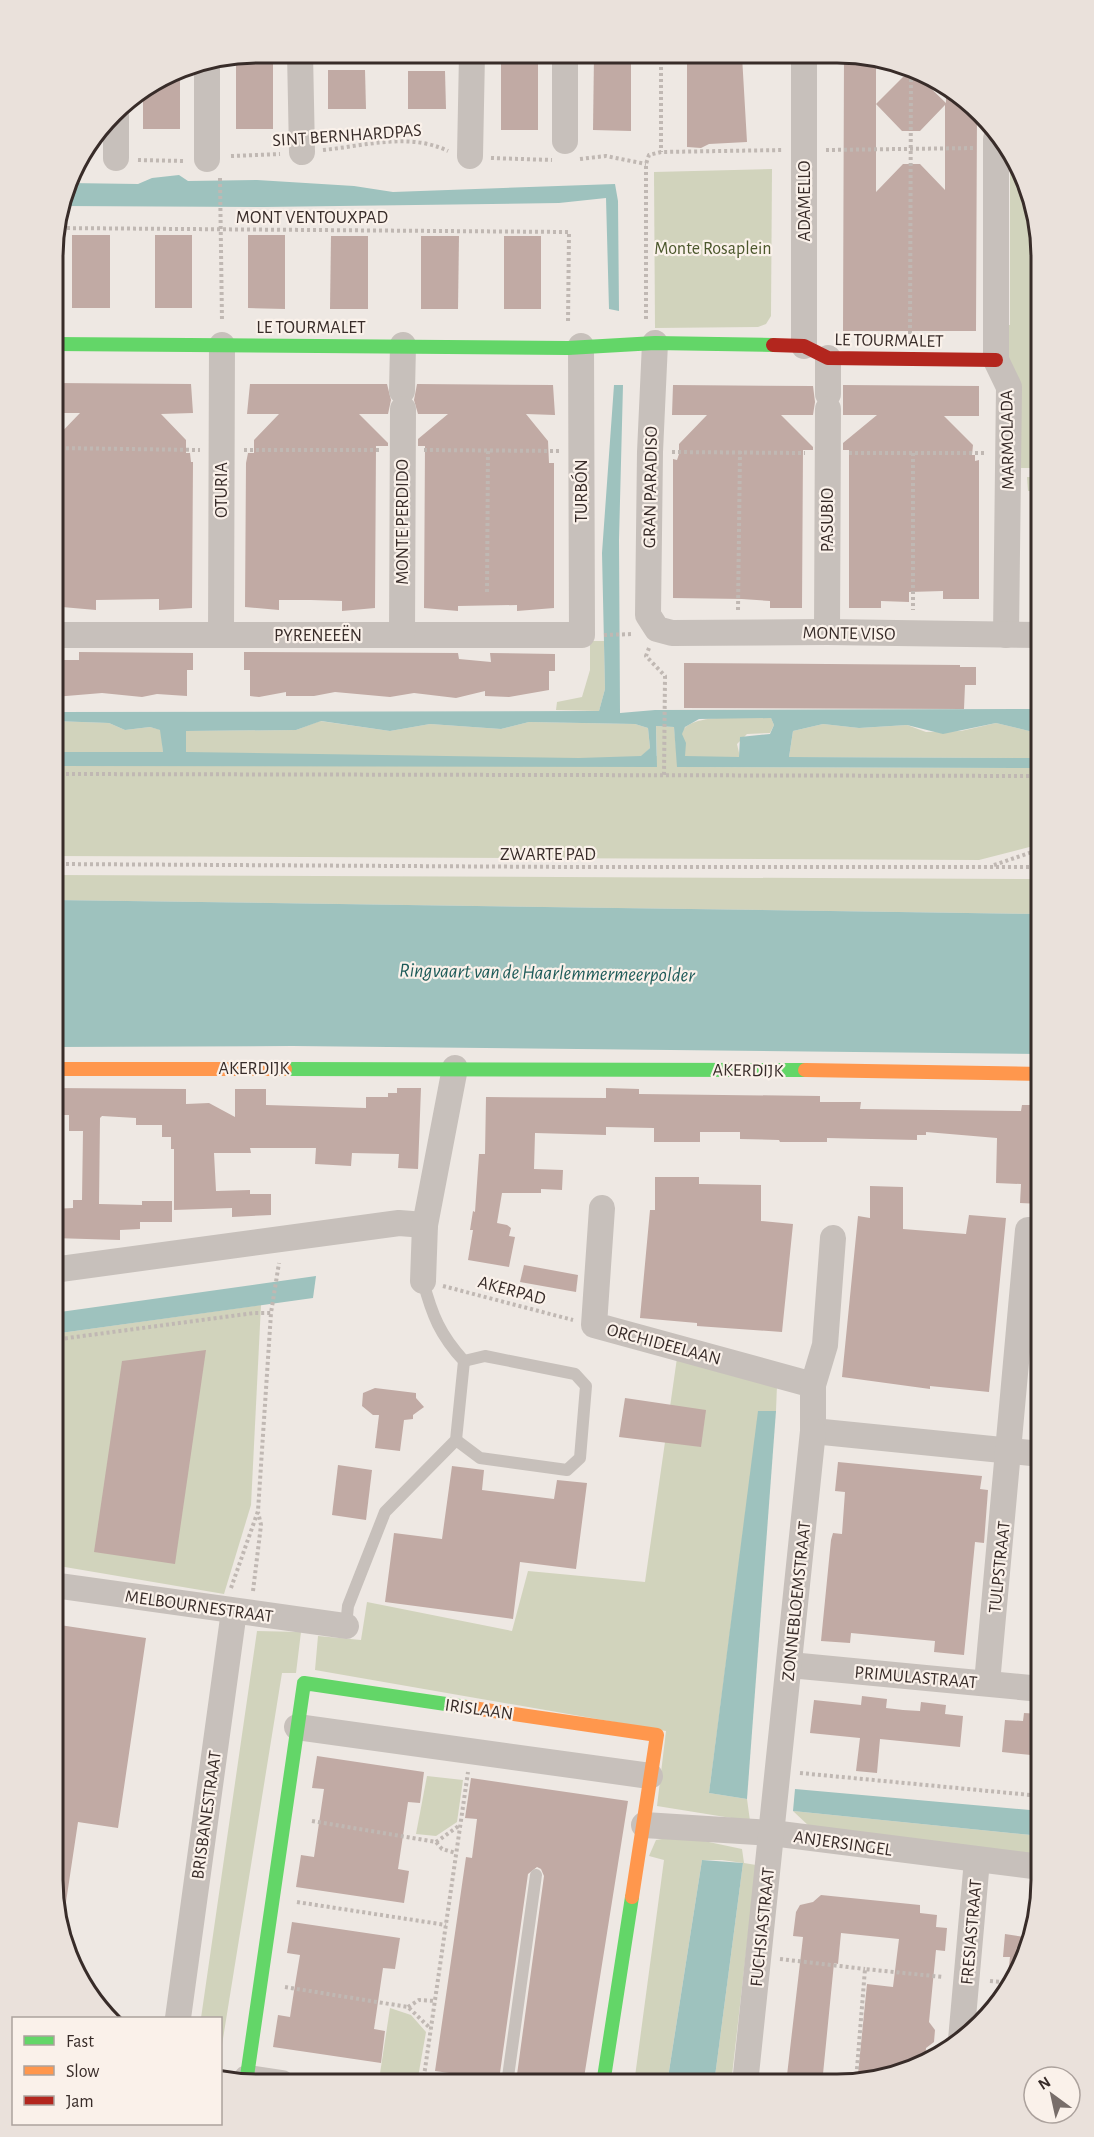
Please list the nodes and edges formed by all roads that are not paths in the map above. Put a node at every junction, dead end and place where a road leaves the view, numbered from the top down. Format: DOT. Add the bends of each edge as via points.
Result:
graph roads {
  1 [pos="300,63"];
  2 [pos="472,63"];
  3 [pos="566,63"];
  4 [pos="804,63"];
  5 [pos="207,70"];
  6 [pos="116,124"];
  7 [pos="996,146"];
  8 [pos="302,152"];
  9 [pos="563,154"];
  10 [pos="470,156"];
  11 [pos="116,158"];
  12 [pos="213,168"];
  13 [pos="651,343"];
  14 [pos="63,344"];
  15 [pos="222,345"];
  16 [pos="403,345"];
  17 [pos="804,346"];
  18 [pos="574,347"];
  19 [pos="828,358"];
  20 [pos="996,360"];
  21 [pos="649,632"];
  22 [pos="827,632"];
  23 [pos="221,634"];
  24 [pos="63,635"];
  25 [pos="402,635"];
  26 [pos="592,635"];
  27 [pos="1006,635"];
  28 [pos="1031,635"];
  29 [pos="455,1068"];
  30 [pos="63,1069"];
  31 [pos="1031,1074"];
  32 [pos="602,1208"];
  33 [pos="426,1225"];
  34 [pos="1029,1230"];
  35 [pos="833,1238"];
  36 [pos="63,1269"];
  37 [pos="423,1281"];
  38 [pos="464,1361"];
  39 [pos="813,1385"];
  40 [pos="813,1431"];
  41 [pos="456,1440"];
  42 [pos="1010,1451"];
  43 [pos="1031,1453"];
  44 [pos="63,1586"];
  45 [pos="234,1611"];
  46 [pos="346,1626"];
  47 [pos="790,1665"];
  48 [pos="987,1683"];
  49 [pos="1031,1688"];
  50 [pos="297,1727"];
  51 [pos="778,1770"];
  52 [pos="650,1776"];
  53 [pos="644,1825"];
  54 [pos="772,1833"];
  55 [pos="977,1860"];
  56 [pos="1031,1866"];
  57 [pos="536,1875"];
  58 [pos="178,2017"];
  59 [pos="962,2028"];
  60 [pos="247,2073"];
  61 [pos="508,2074"];
  62 [pos="605,2074"];
  63 [pos="746,2074"];
  1 -- 8 [label="street"];
  2 -- 10 [label="street"];
  3 -- 9 [label="street"];
  4 -- 17 [label="street, ADAMELLO"];
  5 -- 12 [label="street"];
  6 -- 11 [label="street"];
  7 -- 20 [label="street, MARMOLADA"];
  13 -- 17 [label="street, LE TOURMALET"];
  13 -- 18 [label="street, LE TOURMALET"];
  13 -- 21 [label="street, GRAN PARADISO"];
  14 -- 15 [label="street, LE TOURMALET"];
  15 -- 16 [label="street, LE TOURMALET"];
  15 -- 23 [label="street, OTURIA"];
  16 -- 18 [label="street, LE TOURMALET"];
  16 -- 25 [label="street, MONTE PERDIDO"];
  17 -- 19 [label="street, LE TOURMALET"];
  18 -- 26 [label="street, TURBÓN"];
  19 -- 20 [label="street, LE TOURMALET"];
  19 -- 22 [label="street, PASUBIO"];
  20 -- 27 [label="street, MARMOLADA" via="1009,387"];
  21 -- 22 [label="street, MONTE VISO"];
  22 -- 27 [label="street, MONTE VISO"];
  23 -- 24 [label="street, PYRENEEËN"];
  23 -- 25 [label="street, PYRENEEËN"];
  25 -- 26 [label="street, PYRENEEËN"];
  27 -- 28 [label="street, MONTE VISO"];
  29 -- 30 [label="street, AKERDIJK"];
  29 -- 31 [label="street, AKERDIJK"];
  29 -- 33 [label="street"];
  32 -- 39 [label="street, ORCHIDEELAAN" via="594,1325"];
  33 -- 36 [label="street" via="399,1223"];
  33 -- 37 [label="street"];
  34 -- 42 [label="street"];
  35 -- 39 [label="street" via="825,1345"];
  37 -- 38 [label="lane" via="444,1338"];
  38 -- 41 [label="lane"];
  38 -- 41 [label="lane" via="485,1356 575,1374 586,1386 580,1458 567,1470 480,1458"];
  39 -- 40 [label="street"];
  40 -- 42 [label="street"];
  40 -- 47 [label="street, ZONNEBLOEMSTRAAT"];
  41 -- 46 [label="lane" via="385,1512 348,1606"];
  42 -- 43 [label="street"];
  42 -- 48 [label="street, TULPSTRAAT"];
  44 -- 45 [label="street, MELBOURNESTRAAT"];
  45 -- 46 [label="street, MELBOURNESTRAAT"];
  45 -- 58 [label="street, BRISBANESTRAAT"];
  47 -- 48 [label="street, PRIMULASTRAAT"];
  47 -- 51 [label="street, ZONNEBLOEMSTRAAT"];
  48 -- 49 [label="street, PRIMULASTRAAT"];
  50 -- 52 [label="street"];
  50 -- 52 [label="street, IRISLAAN" via="304,1683 657,1735"];
  50 -- 60 [label="street, IRISLAAN"];
  51 -- 54 [label="street, FUCHSIASTRAAT"];
  52 -- 53 [label="street, IRISLAAN"];
  53 -- 54 [label="street, ANJERSINGEL"];
  53 -- 62 [label="street, IRISLAAN"];
  54 -- 55 [label="street, ANJERSINGEL"];
  54 -- 63 [label="street, FUCHSIASTRAAT"];
  55 -- 56 [label="street, ANJERSINGEL"];
  55 -- 59 [label="street, FRESIASTRAAT"];
  57 -- 61 [label="lane"];
}
